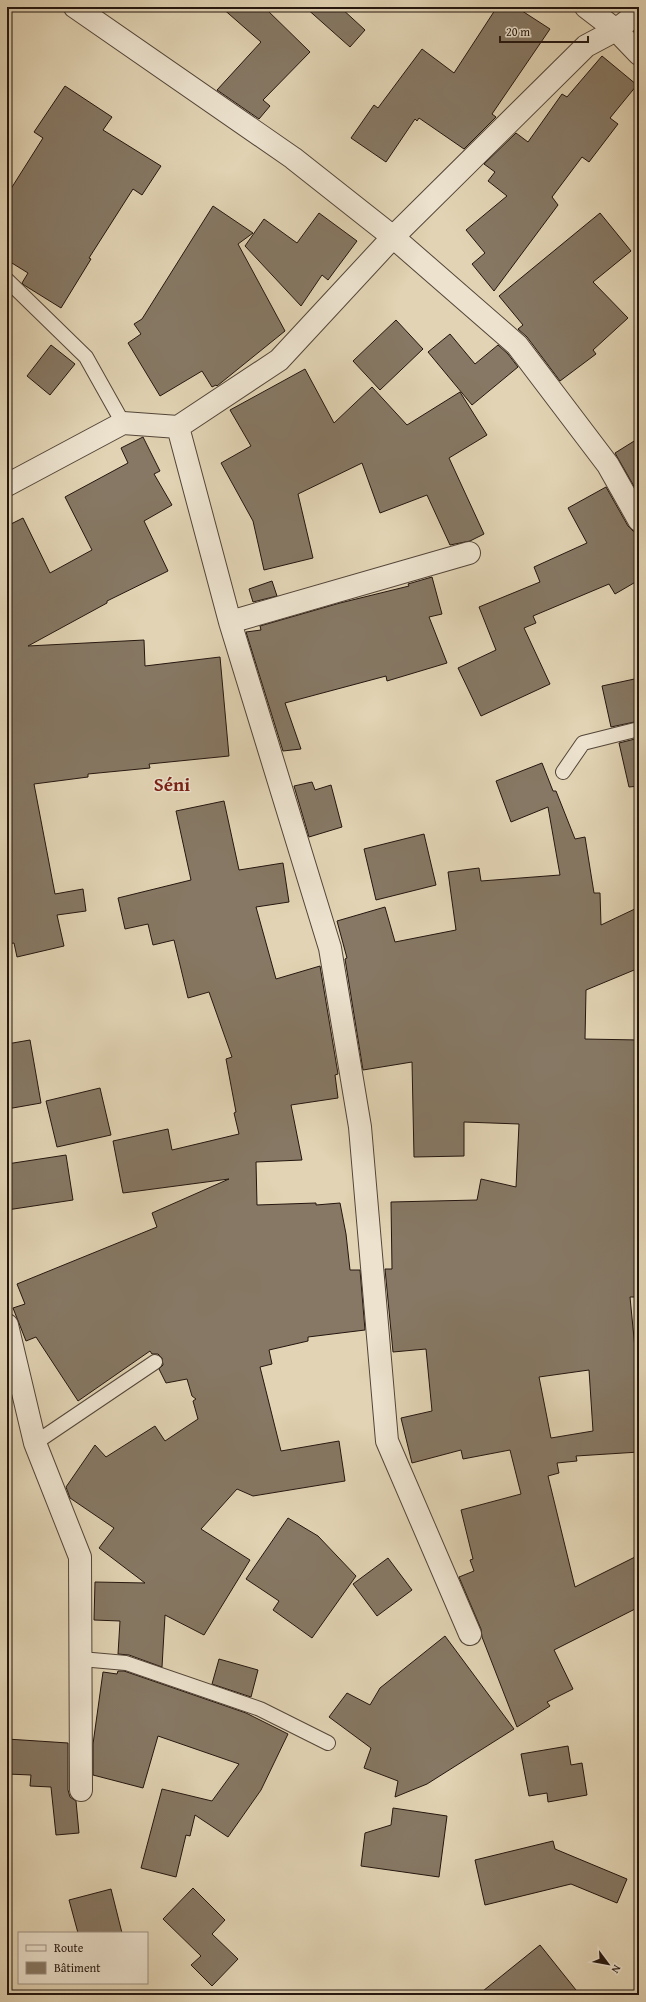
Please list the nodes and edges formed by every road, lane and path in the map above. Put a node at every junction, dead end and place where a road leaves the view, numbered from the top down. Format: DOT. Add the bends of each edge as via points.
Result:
graph roads {
  1 [pos="75,7"];
  2 [pos="586,7"];
  3 [pos="639,12"];
  4 [pos="616,30"];
  5 [pos="639,54"];
  6 [pos="393,237"];
  7 [pos="7,280"];
  8 [pos="123,423"];
  9 [pos="178,427"];
  10 [pos="7,485"];
  11 [pos="639,520"];
  12 [pos="469,553"];
  13 [pos="230,622"];
  14 [pos="639,729"];
  15 [pos="563,772"];
  16 [pos="7,1325"];
  17 [pos="155,1362"];
  18 [pos="36,1442"];
  19 [pos="470,1634"];
  20 [pos="81,1659"];
  21 [pos="328,1743"];
  22 [pos="81,1790"];
  1 -- 6 [label="street" via="293,158"];
  2 -- 4 [label="street"];
  3 -- 4 [label="street"];
  4 -- 5 [label="street"];
  4 -- 6 [label="street" via="586,46"];
  6 -- 9 [label="street" via="279,360"];
  6 -- 11 [label="street" via="517,345 608,465"];
  7 -- 8 [label="lane" via="86,357"];
  8 -- 9 [label="street"];
  8 -- 10 [label="street"];
  9 -- 13 [label="street"];
  12 -- 13 [label="street"];
  13 -- 19 [label="street" via="330,948 360,1127 387,1441"];
  14 -- 15 [label="lane" via="583,743"];
  16 -- 18 [label="street"];
  17 -- 18 [label="lane"];
  18 -- 20 [label="street" via="80,1557"];
  20 -- 21 [label="lane" via="134,1665 260,1709"];
  20 -- 22 [label="street"];
}
